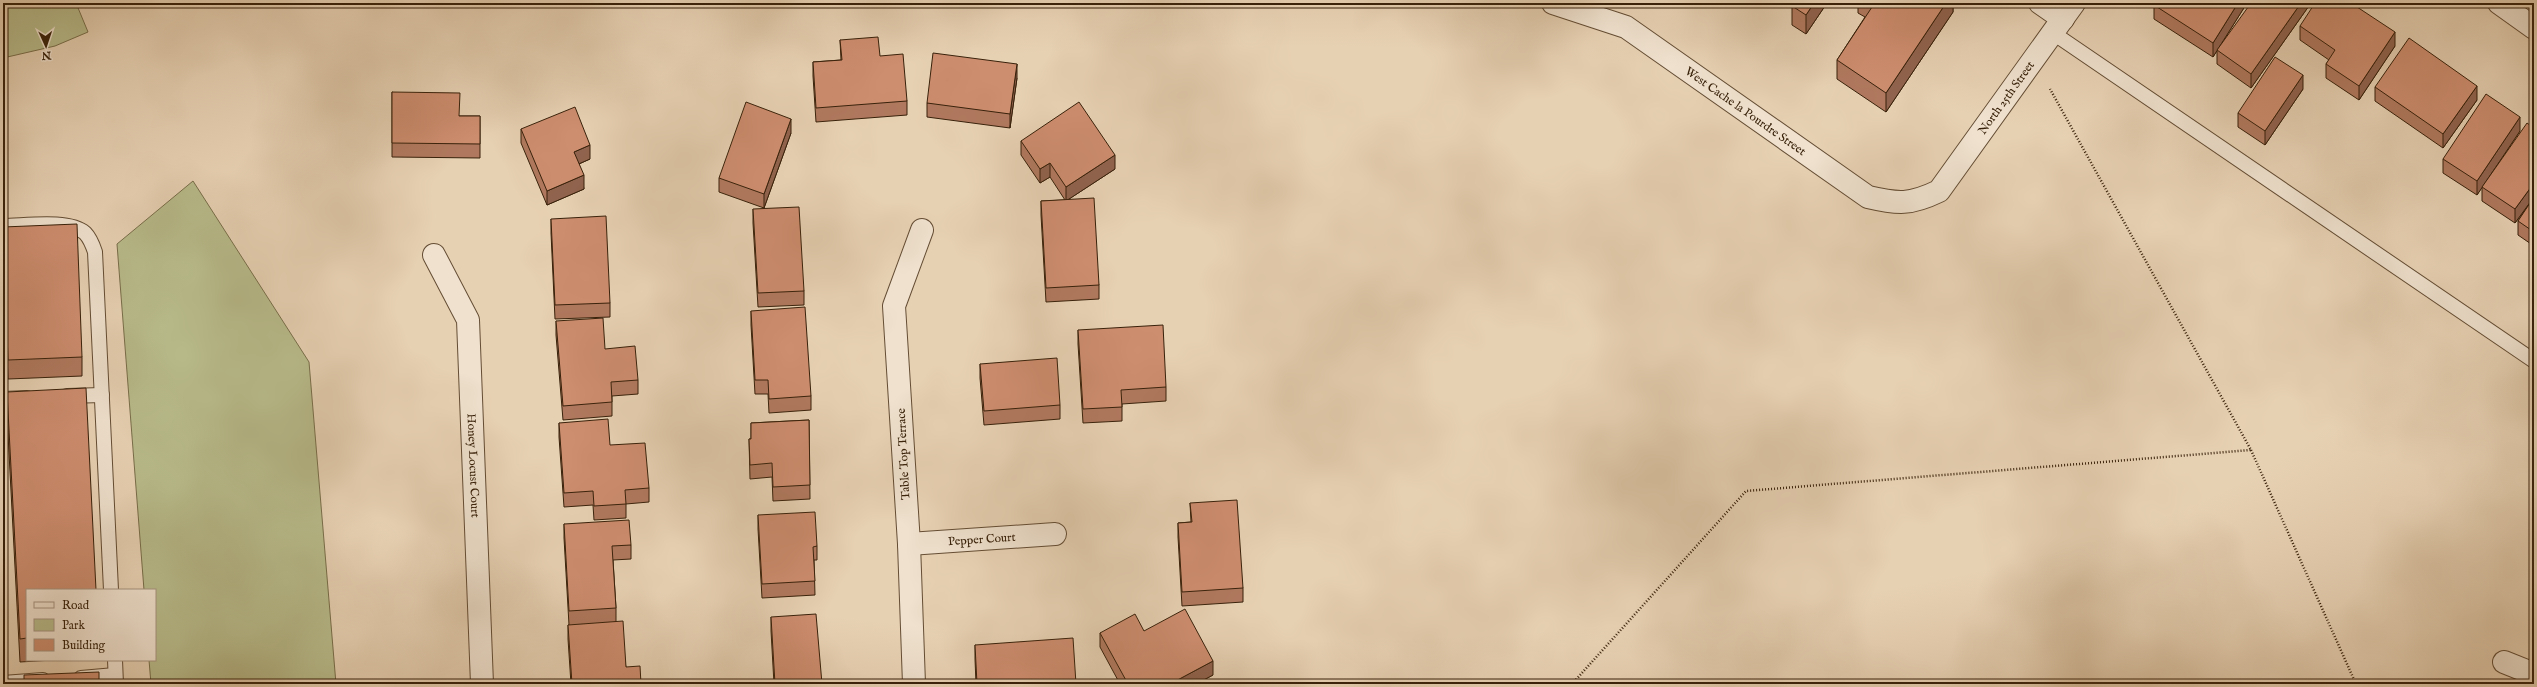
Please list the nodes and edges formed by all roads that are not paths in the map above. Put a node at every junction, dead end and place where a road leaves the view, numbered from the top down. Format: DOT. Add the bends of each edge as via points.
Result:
graph roads {
  1 [pos="1554,3"];
  2 [pos="2040,3"];
  3 [pos="2499,3"];
  4 [pos="2063,18"];
  5 [pos="2534,28"];
  6 [pos="1939,191"];
  7 [pos="3,226"];
  8 [pos="922,230"];
  9 [pos="434,255"];
  10 [pos="2534,361"];
  11 [pos="102,395"];
  12 [pos="56,397"];
  13 [pos="41,398"];
  14 [pos="3,399"];
  15 [pos="1055,534"];
  16 [pos="909,544"];
  17 [pos="111,589"];
  18 [pos="115,661"];
  19 [pos="2504,662"];
  20 [pos="2534,674"];
  21 [pos="70,678"];
  22 [pos="55,679"];
  23 [pos="116,680"];
  24 [pos="3,683"];
  25 [pos="482,684"];
  26 [pos="914,684"];
  1 -- 6 [label="street, West Cache la Pourdre Street" via="1626,27 1868,197 1897,204 1917,202"];
  2 -- 4 [label="street"];
  3 -- 5 [label="street"];
  4 -- 6 [label="street, North 25th Street"];
  4 -- 10 [label="lane"];
  7 -- 11 [label="lane" via="64,225 86,234 91,242 95,252"];
  8 -- 16 [label="street, Table Top Terrace" via="894,306"];
  9 -- 25 [label="street, Honey Locust Court" via="468,320"];
  11 -- 12 [label="lane"];
  11 -- 17 [label="lane"];
  13 -- 14 [label="lane"];
  15 -- 16 [label="street, Pepper Court"];
  16 -- 26 [label="street, Table Top Terrace"];
  18 -- 23 [label="lane"];
  19 -- 20 [label="street"];
  21 -- 23 [label="lane"];
  22 -- 24 [label="lane"];
}
